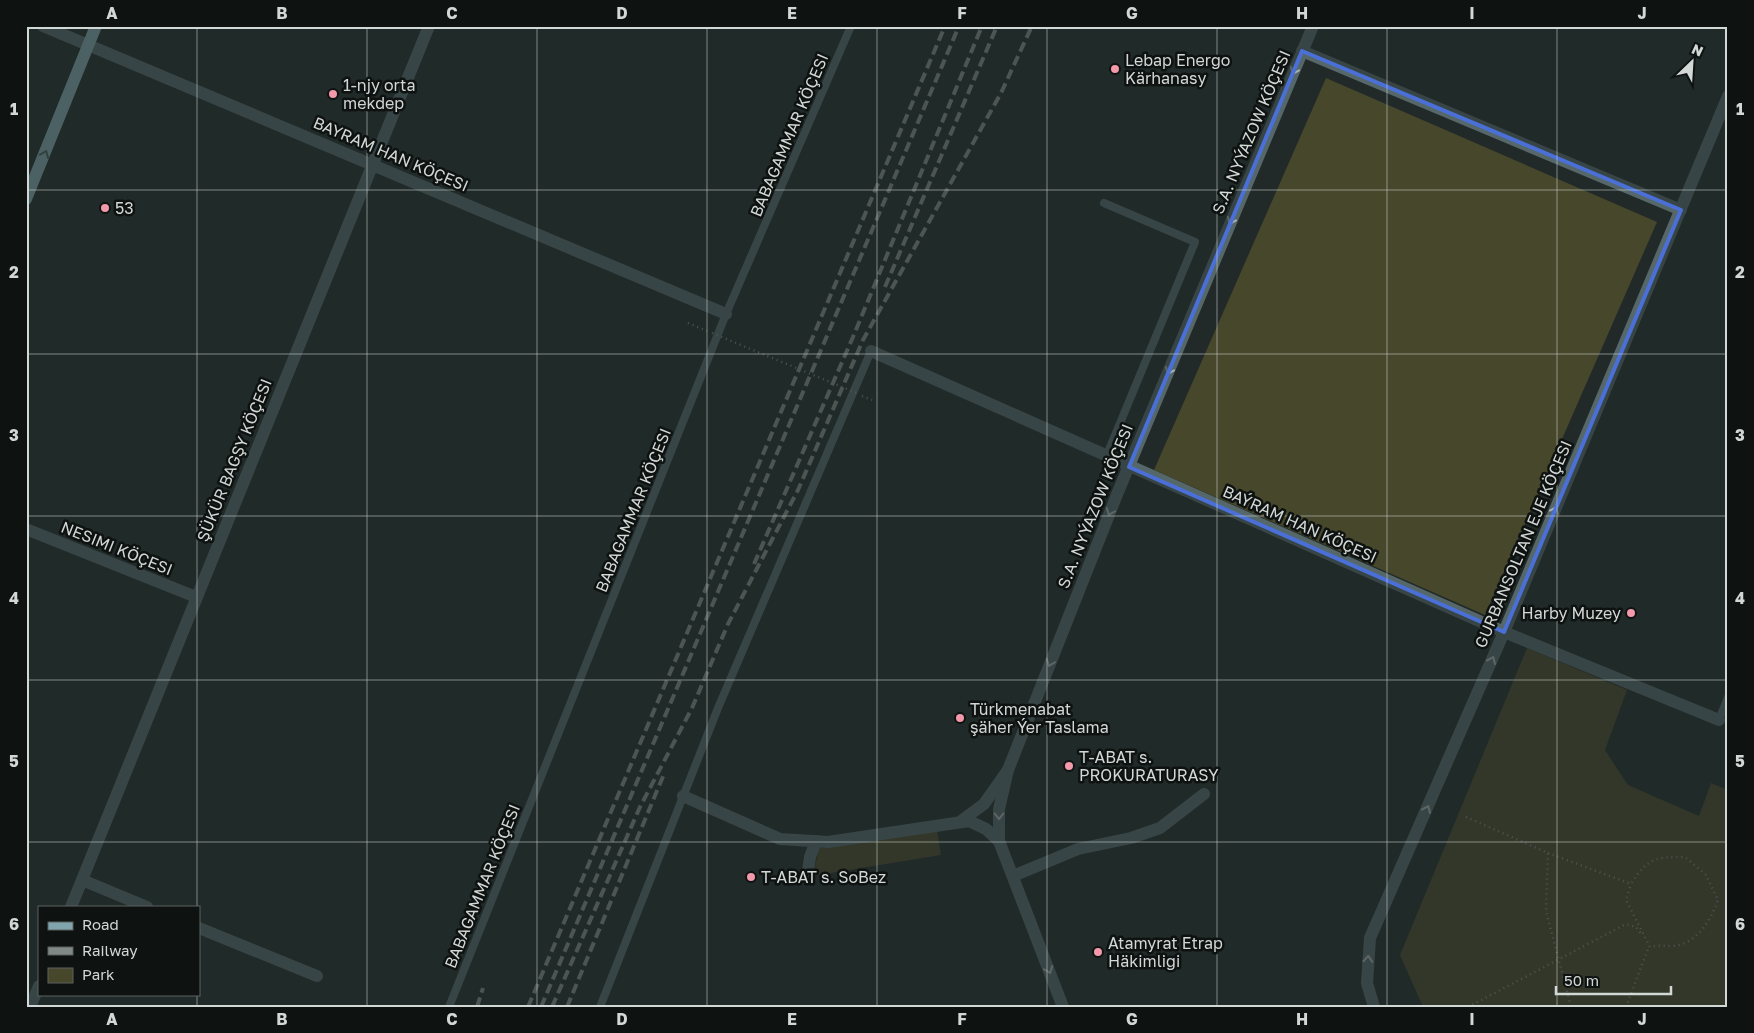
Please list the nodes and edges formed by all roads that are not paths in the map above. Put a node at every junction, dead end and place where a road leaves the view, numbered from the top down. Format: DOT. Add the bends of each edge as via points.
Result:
graph roads {
  1 [pos="43,26"];
  2 [pos="96,26"];
  3 [pos="429,26"];
  4 [pos="851,26"];
  5 [pos="1313,26"];
  6 [pos="89,46"];
  7 [pos="1302,51"];
  8 [pos="1728,96"];
  9 [pos="373,163"];
  10 [pos="26,199"];
  11 [pos="1104,203"];
  12 [pos="1680,210"];
  13 [pos="726,314"];
  14 [pos="871,351"];
  15 [pos="1106,457"];
  16 [pos="1129,467"];
  17 [pos="26,529"];
  18 [pos="196,597"];
  19 [pos="1504,632"];
  20 [pos="1728,697"];
  21 [pos="1720,720"];
  22 [pos="1008,770"];
  23 [pos="1204,794"];
  24 [pos="683,796"];
  25 [pos="961,821"];
  26 [pos="816,841"];
  27 [pos="999,841"];
  28 [pos="1013,876"];
  29 [pos="807,878"];
  30 [pos="82,880"];
  31 [pos="71,906"];
  32 [pos="145,906"];
  33 [pos="200,928"];
  34 [pos="317,976"];
  35 [pos="38,988"];
  36 [pos="28,1006"];
  37 [pos="449,1007"];
  38 [pos="600,1007"];
  39 [pos="1063,1007"];
  40 [pos="1374,1007"];
  1 -- 6 [label="street, BAYRAM HAN KÖÇESI"];
  2 -- 6 [label="main road"];
  3 -- 9 [label="street, ŞÜKÜR BAGŞY KÖÇESI"];
  4 -- 13 [label="lane, BABAGAMMAR KÖÇESI"];
  5 -- 7 [label="street, S.A. NYÝAZOW KÖÇESI"];
  6 -- 9 [label="street, BAYRAM HAN KÖÇESI"];
  10 -- 6 [label="main road, one-way"];
  7 -- 12 [label="street"];
  7 -- 16 [label="street, S.A. NYÝAZOW KÖÇESI, one-way"];
  8 -- 12 [label="street, GURBANSOLTAN EJE KÖÇESI"];
  9 -- 13 [label="street, BAYRAM HAN KÖÇESI"];
  9 -- 18 [label="street, ŞÜKÜR BAGŞY KÖÇESI"];
  11 -- 15 [label="lane" via="1195,242"];
  19 -- 12 [label="street, GURBANSOLTAN EJE KÖÇESI, one-way"];
  13 -- 37 [label="lane, BABAGAMMAR KÖÇESI"];
  14 -- 15 [label="street, BAÝRAM HAN KÖÇESI"];
  14 -- 24 [label="lane"];
  15 -- 16 [label="street, BAÝRAM HAN KÖÇESI"];
  16 -- 19 [label="street, BAÝRAM HAN KÖÇESI"];
  16 -- 22 [label="street, S.A. NYÝAZOW KÖÇESI, one-way"];
  17 -- 18 [label="street, NESIMI KÖÇESI"];
  18 -- 30 [label="street, ŞÜKÜR BAGŞY KÖÇESI"];
  19 -- 21 [label="street, BAÝRAM HAN KÖÇESI"];
  40 -- 19 [label="street, GURBANSOLTAN EJE KÖÇESI, one-way" via="1367,983 1370,938"];
  20 -- 21 [label="lane"];
  22 -- 25 [label="street" via="984,804"];
  22 -- 27 [label="street, S.A. NYÝAZOW KÖÇESI, one-way" via="998,809"];
  23 -- 28 [label="street" via="1160,828 1078,849"];
  24 -- 26 [label="street" via="780,839"];
  24 -- 38 [label="lane"];
  25 -- 26 [label="street" via="828,842"];
  25 -- 27 [label="street" via="980,826"];
  26 -- 29 [label="street"];
  27 -- 28 [label="street, S.A. NYÝAZOW KÖÇESI"];
  28 -- 39 [label="street, S.A. NYÝAZOW KÖÇESI, one-way"];
  30 -- 31 [label="street, ŞÜKÜR BAGŞY KÖÇESI"];
  30 -- 32 [label="street"];
  33 -- 34 [label="street"];
  35 -- 36 [label="street"];
}
